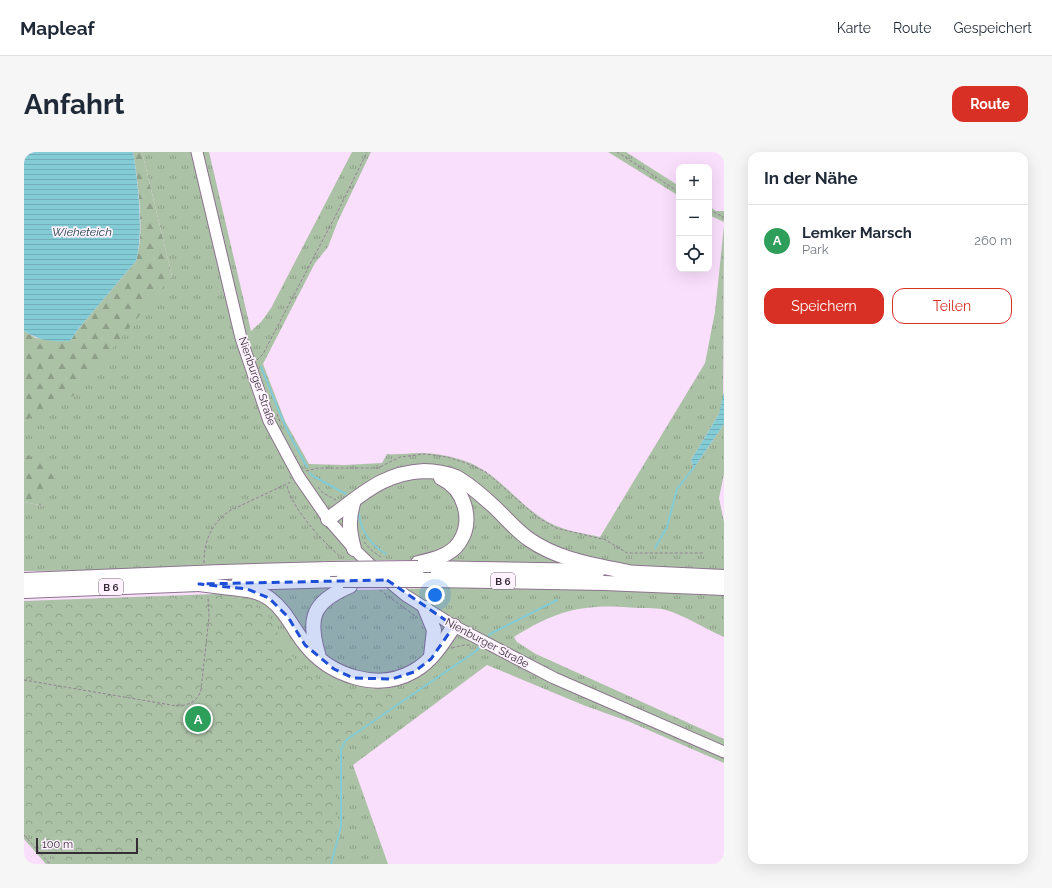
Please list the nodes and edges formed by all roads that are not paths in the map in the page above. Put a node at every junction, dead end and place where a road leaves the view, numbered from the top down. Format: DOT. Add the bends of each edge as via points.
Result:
graph roads {
  1 [pos="197,152"];
  2 [pos="428,471"];
  3 [pos="349,504"];
  4 [pos="328,519"];
  5 [pos="358,544"];
  6 [pos="416,566"];
  7 [pos="385,570"];
  8 [pos="628,572"];
  9 [pos="24,580"];
  10 [pos="223,580"];
  11 [pos="721,582"];
  12 [pos="346,583"];
  13 [pos="24,591"];
  14 [pos="425,608"];
  15 [pos="454,626"];
  16 [pos="319,657"];
  17 [pos="431,659"];
  18 [pos="724,752"];
  1 -- 4 [label="street, Nienburger Straße" via="249,364 269,420"];
  2 -- 3 [label="highway" via="391,476"];
  2 -- 6 [label="highway" via="449,482 457,490 463,500 466,519 458,544 433,560"];
  2 -- 8 [label="highway" via="446,473 469,485 519,532 543,548 573,559"];
  3 -- 4 [label="highway"];
  3 -- 5 [label="highway" via="349,529"];
  4 -- 5 [label="street, Nienburger Straße"];
  5 -- 14 [label="street, Nienburger Straße" via="380,574 405,596"];
  6 -- 7 [label="highway, B 6, bridge"];
  6 -- 8 [label="highway, B 6"];
  7 -- 10 [label="highway, B 6, bridge" via="330,569"];
  7 -- 11 [label="highway, B 6, bridge" via="431,580"];
  7 -- 12 [label="highway, B 6, bridge"];
  8 -- 11 [label="highway, B 6"];
  9 -- 10 [label="highway, B 6, bridge"];
  10 -- 12 [label="highway, B 6"];
  10 -- 13 [label="highway, B 6, bridge" via="203,588"];
  10 -- 16 [label="highway" via="269,598 279,607 305,645"];
  12 -- 16 [label="highway" via="323,600 316,610 313,632"];
  14 -- 15 [label="street, Nienburger Straße"];
  14 -- 17 [label="highway" via="434,630"];
  15 -- 17 [label="highway"];
  15 -- 18 [label="street, Nienburger Straße" via="554,678"];
  16 -- 17 [label="highway" via="334,669 353,678 375,680 392,679 414,672"];
}
